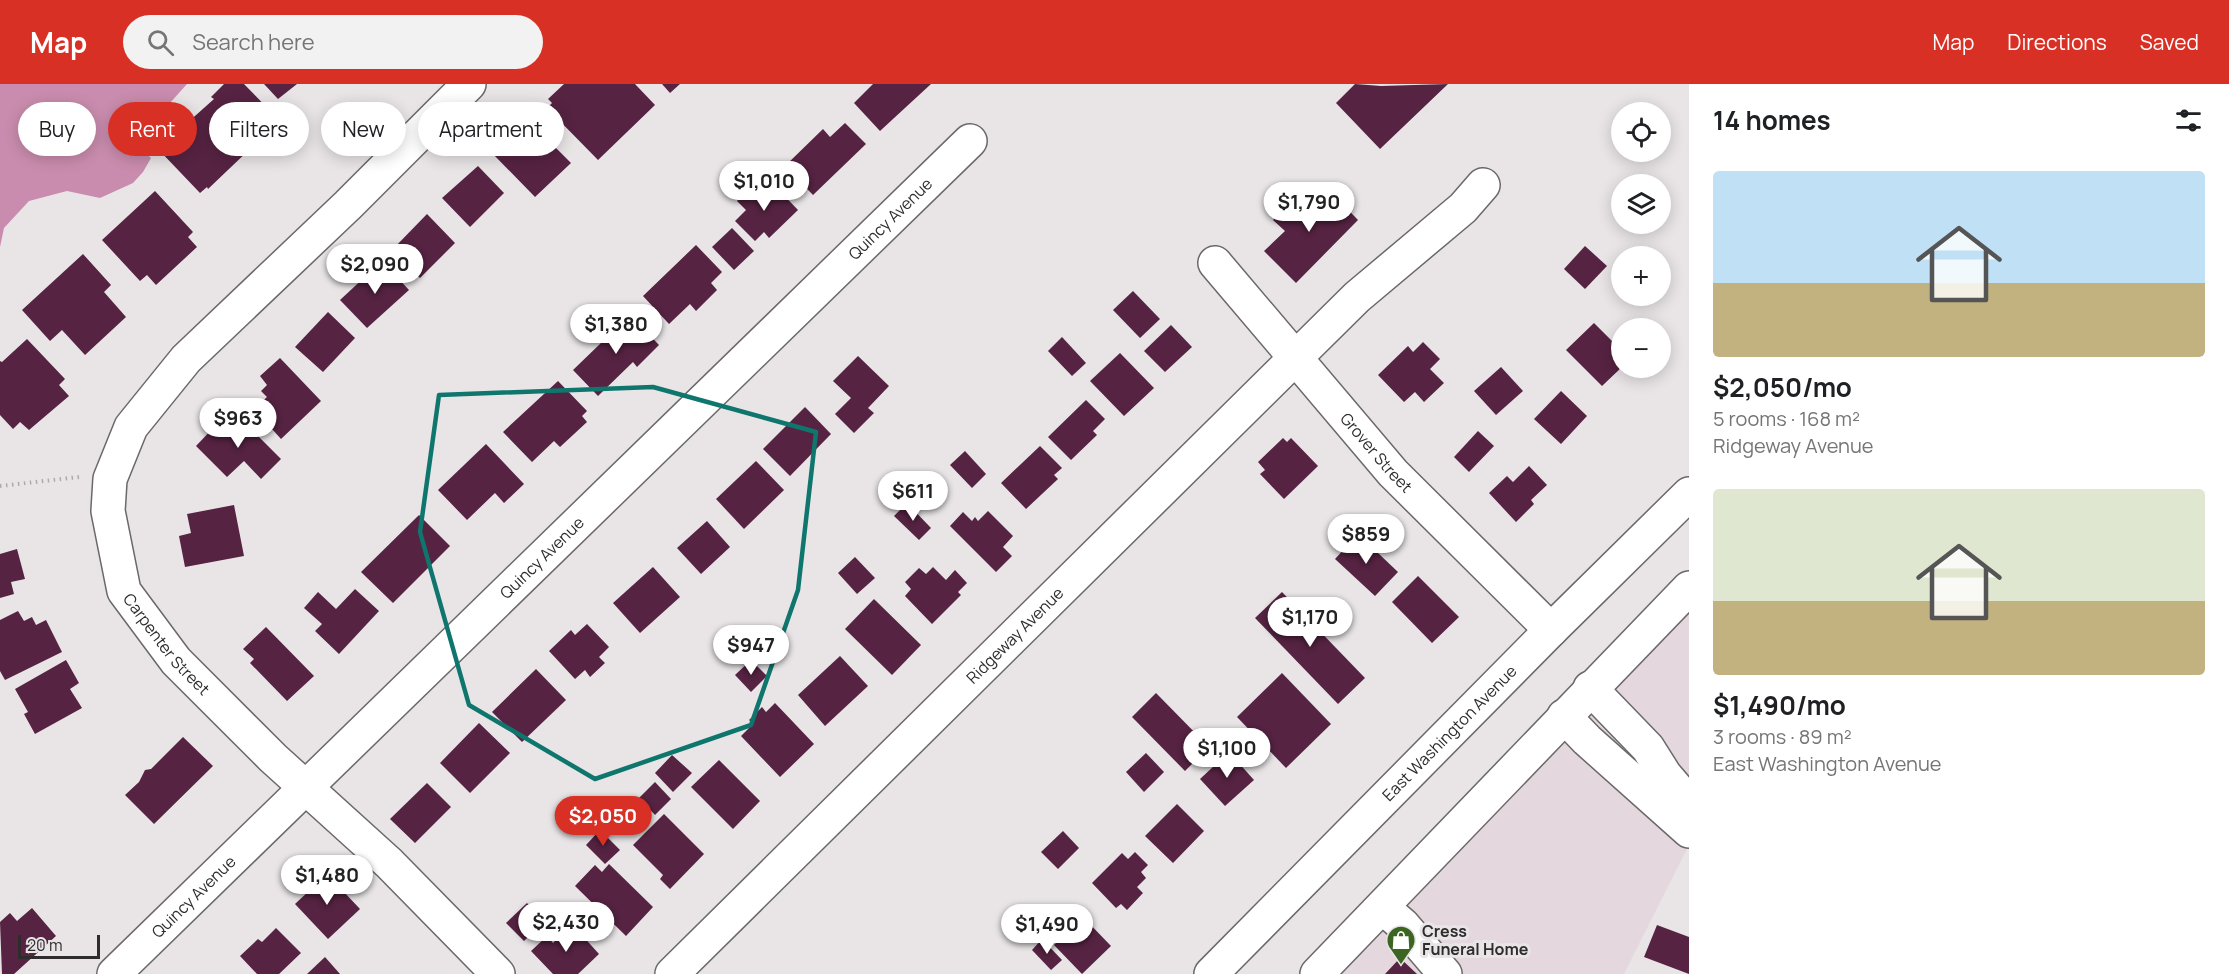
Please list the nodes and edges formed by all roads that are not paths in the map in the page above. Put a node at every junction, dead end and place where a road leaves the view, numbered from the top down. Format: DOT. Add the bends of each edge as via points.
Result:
graph roads {
  1 [pos="470,84"];
  2 [pos="970,141"];
  3 [pos="1484,184"];
  4 [pos="1215,263"];
  5 [pos="1294,359"];
  6 [pos="1689,494"];
  7 [pos="1689,588"];
  8 [pos="1551,630"];
  9 [pos="1590,688"];
  10 [pos="1564,716"];
  11 [pos="306,787"];
  12 [pos="1689,803"];
  13 [pos="1689,831"];
  14 [pos="1382,906"];
  15 [pos="114,974"];
  16 [pos="498,974"];
  17 [pos="672,974"];
  18 [pos="1211,974"];
  19 [pos="1317,974"];
  20 [pos="1445,974"];
  1 -- 11 [label="street, Carpenter Street" via="186,359 131,427 110,479 108,510 124,591 176,661"];
  2 -- 11 [label="street, Quincy Avenue"];
  3 -- 5 [label="street, Ridgeway Avenue" via="1463,208 1357,297"];
  4 -- 5 [label="street, Grover Street"];
  5 -- 8 [label="street, Grover Street" via="1393,473"];
  5 -- 17 [label="street, Ridgeway Avenue"];
  6 -- 8 [label="street, East Washington Avenue"];
  7 -- 9 [label="street"];
  8 -- 18 [label="street, East Washington Avenue"];
  9 -- 10 [label="street"];
  9 -- 12 [label="street" via="1648,748"];
  10 -- 13 [label="street"];
  10 -- 14 [label="street"];
  11 -- 15 [label="street, Quincy Avenue"];
  11 -- 16 [label="street, Carpenter Street" via="397,871"];
  14 -- 19 [label="street"];
  14 -- 20 [label="street"];
}
